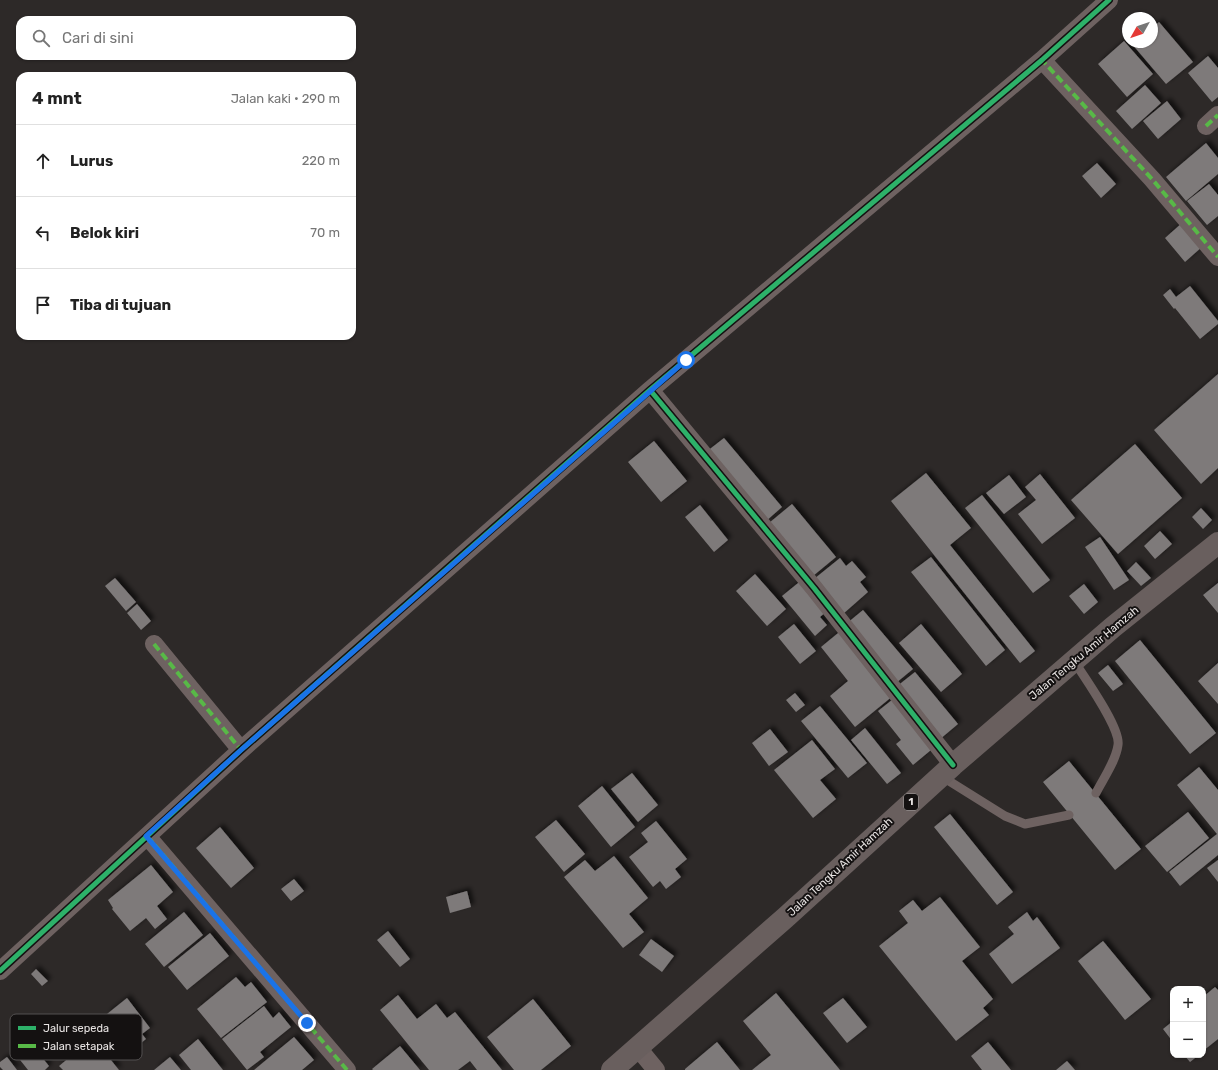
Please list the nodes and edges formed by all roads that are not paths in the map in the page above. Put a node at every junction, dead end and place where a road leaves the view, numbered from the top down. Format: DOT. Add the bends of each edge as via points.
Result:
graph roads {
  1 [pos="1109,0"];
  2 [pos="1042,60"];
  3 [pos="1218,257"];
  4 [pos="650,390"];
  5 [pos="1218,543"];
  6 [pos="154,644"];
  7 [pos="1074,661"];
  8 [pos="241,750"];
  9 [pos="947,770"];
  10 [pos="1096,793"];
  11 [pos="1069,815"];
  12 [pos="146,836"];
  13 [pos="0,971"];
  14 [pos="638,1048"];
  15 [pos="347,1070"];
  16 [pos="612,1070"];
  17 [pos="656,1070"];
  1 -- 2 [label="street"];
  2 -- 3 [label="street" via="1152,179"];
  2 -- 4 [label="street"];
  4 -- 8 [label="street"];
  4 -- 9 [label="street" via="814,588"];
  5 -- 7 [label="highway, Jalan Tengku Amir Hamzah / 1"];
  6 -- 8 [label="street"];
  7 -- 9 [label="highway, Jalan Tengku Amir Hamzah / 1"];
  7 -- 10 [label="lane" via="1109,715 1119,744"];
  8 -- 12 [label="street"];
  9 -- 11 [label="lane" via="1005,816 1025,824"];
  9 -- 14 [label="highway, Jalan Tengku Amir Hamzah / 1"];
  12 -- 13 [label="street"];
  12 -- 15 [label="street"];
  14 -- 16 [label="highway, Jalan Tengku Amir Hamzah / 1"];
  14 -- 17 [label="street"];
}
